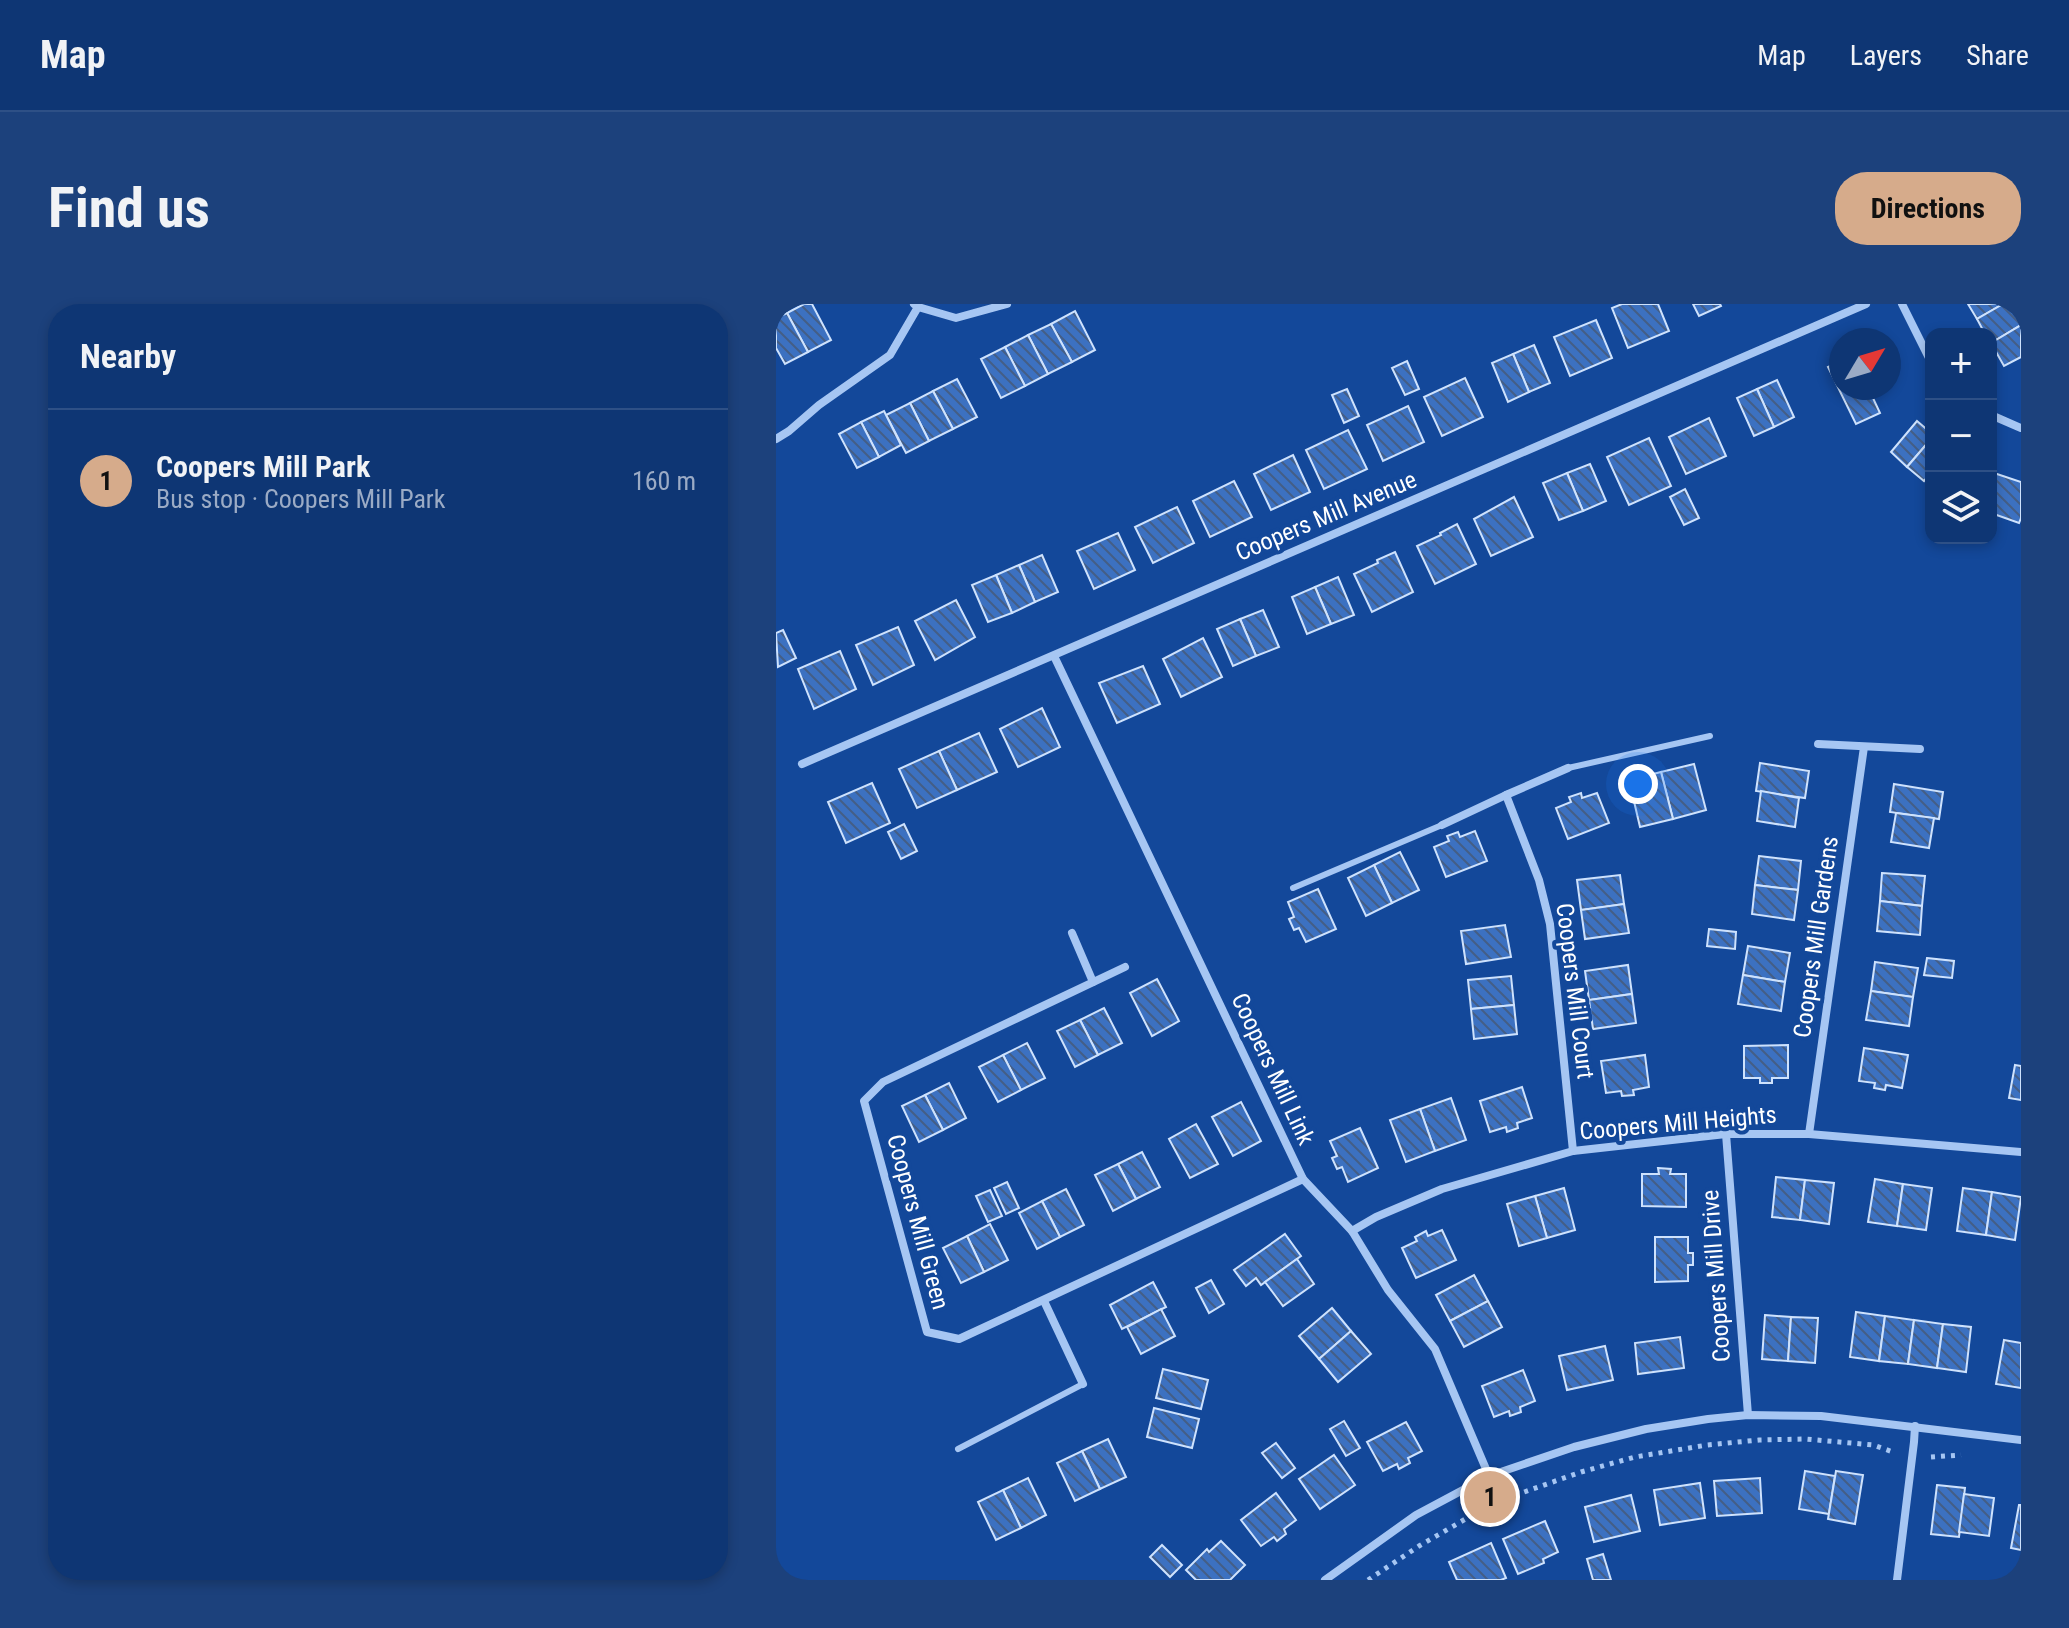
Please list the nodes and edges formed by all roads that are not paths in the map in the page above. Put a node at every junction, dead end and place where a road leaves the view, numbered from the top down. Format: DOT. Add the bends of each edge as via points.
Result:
graph roads {
  1 [pos="1007,304"];
  2 [pos="1866,304"];
  3 [pos="1902,304"];
  4 [pos="916,305"];
  5 [pos="1925,350"];
  6 [pos="1997,418"];
  7 [pos="2021,428"];
  8 [pos="776,439"];
  9 [pos="1054,656"];
  10 [pos="1710,736"];
  11 [pos="1818,744"];
  12 [pos="1864,747"];
  13 [pos="1920,749"];
  14 [pos="802,764"];
  15 [pos="1568,768"];
  16 [pos="1506,795"];
  17 [pos="1442,825"];
  18 [pos="1293,888"];
  19 [pos="1072,933"];
  20 [pos="1125,967"];
  21 [pos="1093,982"];
  22 [pos="1726,1134"];
  23 [pos="1809,1134"];
  24 [pos="1573,1151"];
  25 [pos="2021,1152"];
  26 [pos="1303,1179"];
  27 [pos="1352,1231"];
  28 [pos="1044,1301"];
  29 [pos="1083,1384"];
  30 [pos="1748,1415"];
  31 [pos="1915,1426"];
  32 [pos="2021,1440"];
  33 [pos="958,1449"];
  34 [pos="1489,1476"];
  35 [pos="1325,1580"];
  36 [pos="1897,1580"];
  1 -- 4 [label="street" via="956,318"];
  2 -- 9 [label="street, Coopers Mill Avenue"];
  3 -- 5 [label="street"];
  4 -- 8 [label="street" via="890,355"];
  6 -- 7 [label="street"];
  9 -- 14 [label="street, Coopers Mill Avenue"];
  9 -- 26 [label="street, Coopers Mill Link"];
  10 -- 15 [label="lane"];
  11 -- 12 [label="street"];
  12 -- 13 [label="street"];
  12 -- 23 [label="street, Coopers Mill Gardens"];
  15 -- 16 [label="street"];
  16 -- 17 [label="street"];
  16 -- 24 [label="street, Coopers Mill Court" via="1550,924"];
  17 -- 18 [label="lane"];
  19 -- 21 [label="street"];
  20 -- 21 [label="street, Coopers Mill Green"];
  21 -- 28 [label="street, Coopers Mill Green" via="883,1082 864,1101 927,1332 959,1339"];
  22 -- 23 [label="street, Coopers Mill Heights"];
  22 -- 24 [label="street, Coopers Mill Heights"];
  22 -- 30 [label="street, Coopers Mill Drive"];
  23 -- 25 [label="street, Coopers Mill Heights"];
  24 -- 27 [label="street, Coopers Mill Heights" via="1442,1189"];
  26 -- 27 [label="street, Coopers Mill Link"];
  26 -- 28 [label="street, Coopers Mill Green"];
  27 -- 34 [label="street, Coopers Mill Link" via="1388,1290 1435,1349"];
  28 -- 29 [label="street"];
  29 -- 33 [label="lane"];
  30 -- 31 [label="street"];
  30 -- 34 [label="street" via="1646,1429"];
  31 -- 32 [label="street"];
  31 -- 36 [label="street"];
  34 -- 35 [label="street" via="1416,1515"];
}
